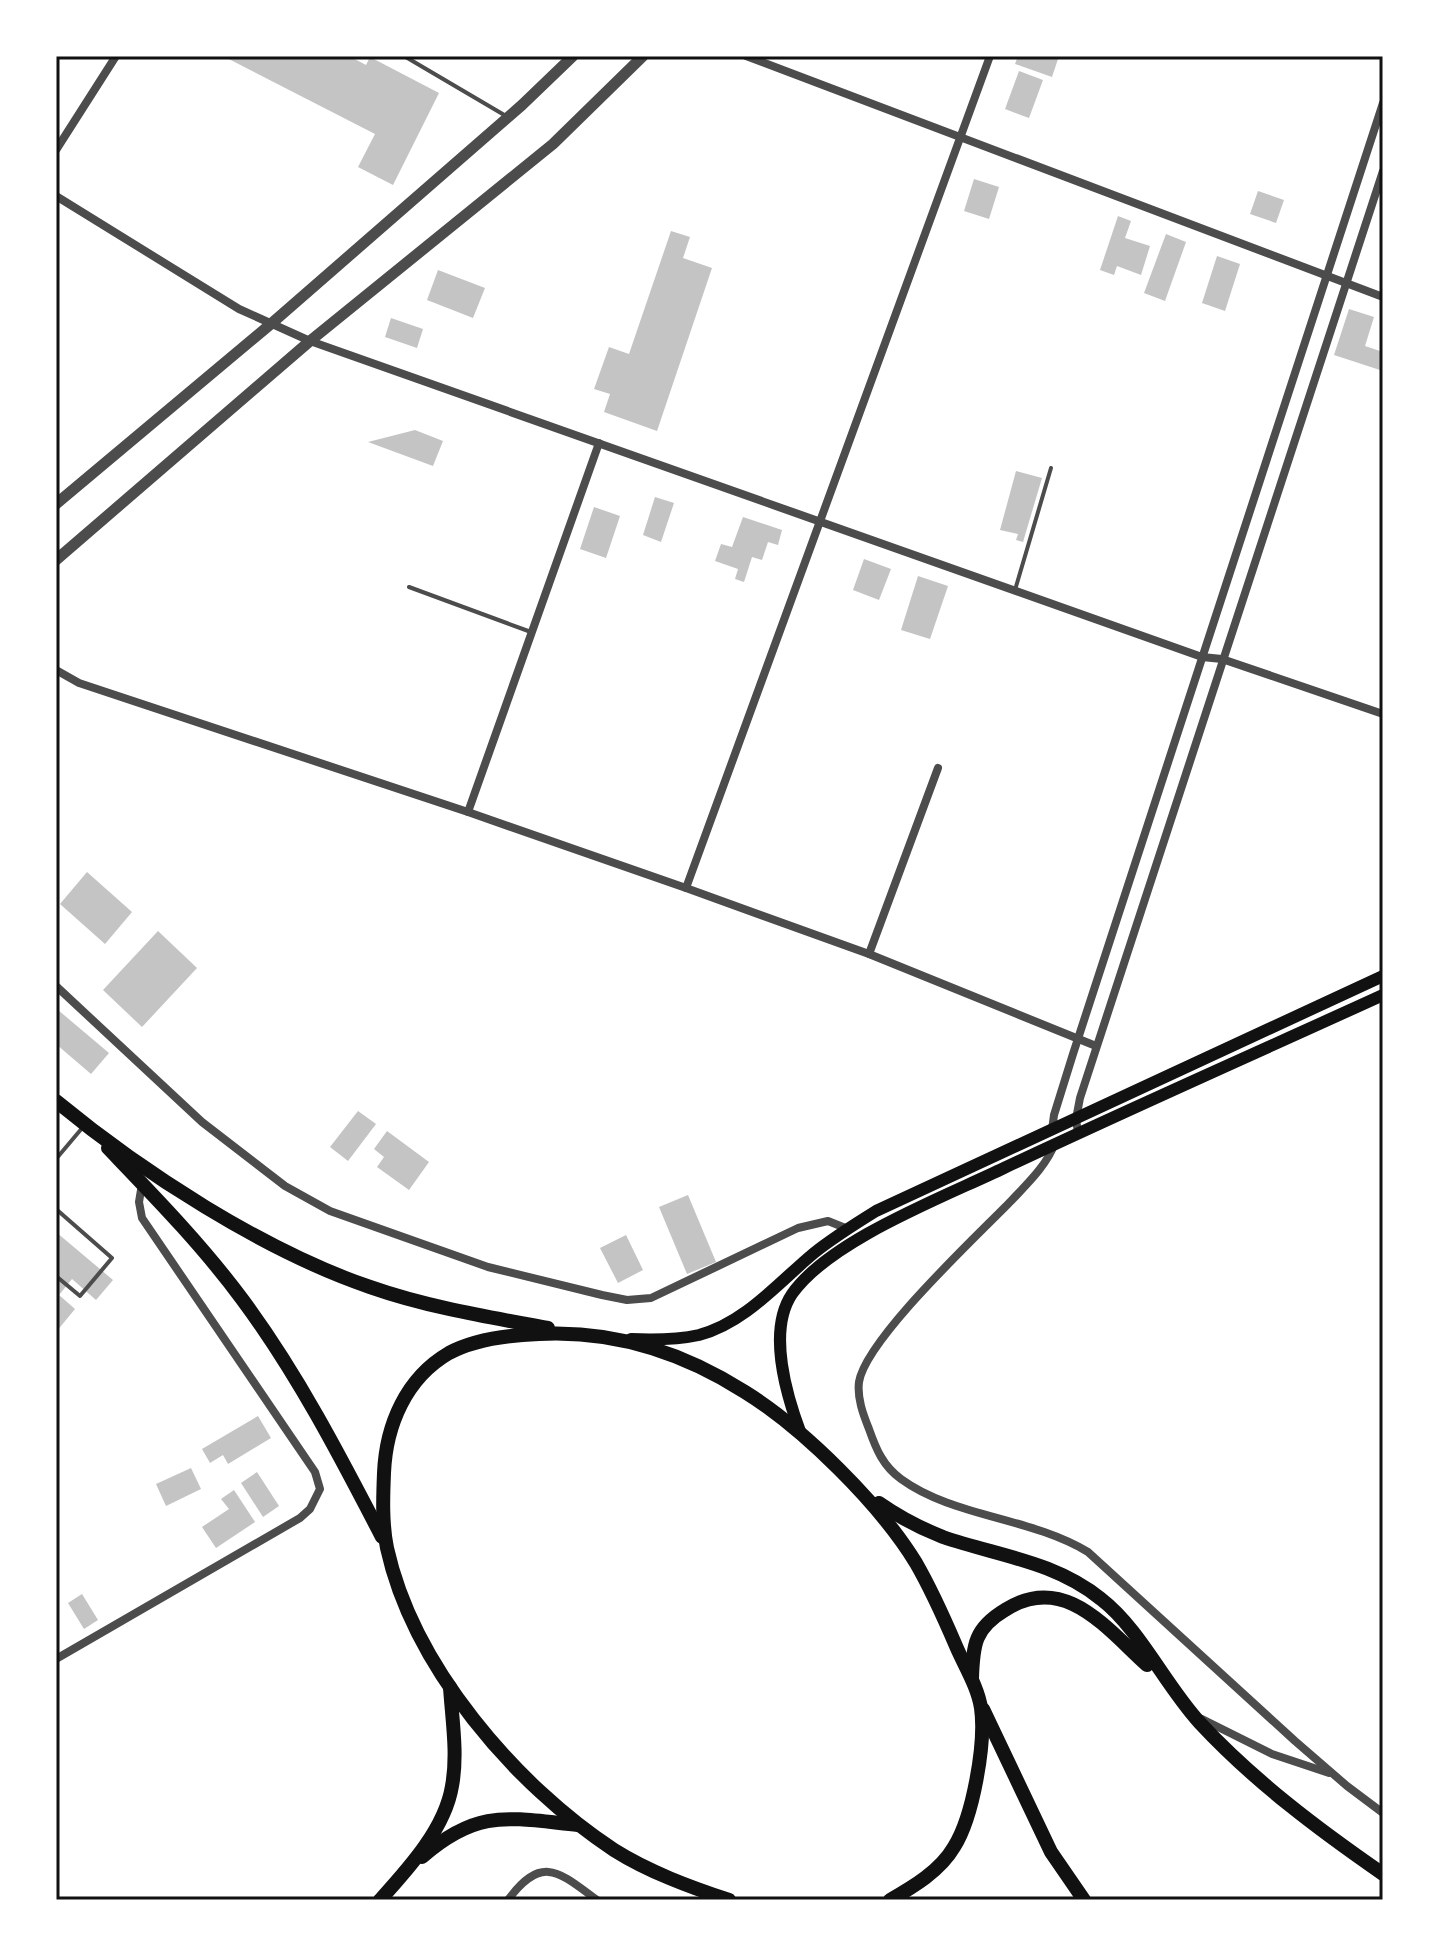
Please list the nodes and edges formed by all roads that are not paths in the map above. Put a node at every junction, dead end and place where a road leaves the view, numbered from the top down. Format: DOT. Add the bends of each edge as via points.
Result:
graph roads {
  1 [pos="116,56"];
  2 [pos="404,56"];
  3 [pos="573,56"];
  4 [pos="643,56"];
  5 [pos="746,56"];
  6 [pos="990,56"];
  7 [pos="1383,103"];
  8 [pos="508,117"];
  9 [pos="959,137"];
  10 [pos="56,150"];
  11 [pos="1383,171"];
  12 [pos="56,196"];
  13 [pos="1326,274"];
  14 [pos="1346,282"];
  15 [pos="1383,297"];
  16 [pos="272,323"];
  17 [pos="310,341"];
  18 [pos="599,443"];
  19 [pos="1051,468"];
  20 [pos="56,504"];
  21 [pos="820,520"];
  22 [pos="56,560"];
  23 [pos="409,587"];
  24 [pos="1015,590"];
  25 [pos="531,632"];
  26 [pos="1202,657"];
  27 [pos="1222,659"];
  28 [pos="56,670"];
  29 [pos="1383,714"];
  30 [pos="938,768"];
  31 [pos="468,812"];
  32 [pos="686,888"];
  33 [pos="869,954"];
  34 [pos="1383,976"];
  35 [pos="56,986"];
  36 [pos="1383,995"];
  37 [pos="1078,1039"];
  38 [pos="1096,1046"];
  39 [pos="56,1101"];
  40 [pos="1076,1119"];
  41 [pos="85,1125"];
  42 [pos="1052,1130"];
  43 [pos="1078,1133"];
  44 [pos="1055,1144"];
  45 [pos="56,1159"];
  46 [pos="142,1184"];
  47 [pos="56,1209"];
  48 [pos="848,1229"];
  49 [pos="56,1276"];
  50 [pos="572,1332"];
  51 [pos="622,1338"];
  52 [pos="801,1434"];
  53 [pos="855,1487"];
  54 [pos="386,1546"];
  55 [pos="56,1659"];
  56 [pos="971,1682"];
  57 [pos="1165,1682"];
  58 [pos="450,1686"];
  59 [pos="981,1706"];
  60 [pos="1193,1715"];
  61 [pos="1334,1775"];
  62 [pos="1383,1813"];
  63 [pos="578,1825"];
  64 [pos="406,1871"];
  65 [pos="1383,1874"];
  66 [pos="380,1900"];
  67 [pos="508,1900"];
  68 [pos="597,1900"];
  69 [pos="729,1900"];
  70 [pos="890,1900"];
  71 [pos="1084,1900"];
  1 -- 10 [label="street"];
  2 -- 8 [label="lane"];
  3 -- 8 [label="street"];
  4 -- 17 [label="street" via="553,144"];
  5 -- 9 [label="street"];
  6 -- 9 [label="street"];
  7 -- 13 [label="street"];
  8 -- 16 [label="street"];
  9 -- 13 [label="street"];
  9 -- 21 [label="street"];
  11 -- 14 [label="street"];
  12 -- 16 [label="street" via="239,309"];
  13 -- 14 [label="street"];
  13 -- 26 [label="street"];
  14 -- 15 [label="street"];
  14 -- 27 [label="street"];
  16 -- 17 [label="street"];
  16 -- 20 [label="street"];
  17 -- 18 [label="street"];
  17 -- 22 [label="street"];
  18 -- 21 [label="street"];
  18 -- 25 [label="street"];
  19 -- 24 [label="lane"];
  21 -- 24 [label="street"];
  21 -- 32 [label="street"];
  23 -- 25 [label="lane"];
  24 -- 26 [label="street"];
  25 -- 31 [label="street"];
  26 -- 27 [label="street"];
  26 -- 37 [label="street"];
  27 -- 29 [label="street"];
  27 -- 38 [label="street"];
  28 -- 31 [label="street" via="79,683"];
  30 -- 33 [label="street"];
  31 -- 32 [label="street"];
  32 -- 33 [label="street"];
  33 -- 37 [label="street"];
  34 -- 40 [label="main road"];
  35 -- 48 [label="street" via="202,1122 285,1186 330,1211 488,1267 627,1300 651,1298 798,1228 828,1221"];
  36 -- 43 [label="main road"];
  37 -- 38 [label="street"];
  37 -- 42 [label="street"];
  38 -- 40 [label="street"];
  39 -- 41 [label="main road"];
  40 -- 42 [label="main road"];
  40 -- 43 [label="street"];
  41 -- 45 [label="lane"];
  41 -- 46 [label="main road"];
  41 -- 50 [label="main road" via="190,1196 323,1268 426,1304"];
  42 -- 44 [label="street"];
  42 -- 48 [label="main road"];
  43 -- 44 [label="main road"];
  44 -- 52 [label="main road" via="878,1228 792,1294 781,1330 784,1375"];
  44 -- 61 [label="street" via="1049,1158 890,1327 870,1355 859,1379 859,1397 884,1465 917,1489 1061,1537 1088,1552"];
  46 -- 54 [label="main road" via="242,1299 300,1387"];
  46 -- 55 [label="street" via="142,1218 315,1472 320,1489 300,1518"];
  47 -- 49 [label="lane" via="112,1258 80,1296"];
  48 -- 51 [label="main road" via="722,1326 677,1338"];
  50 -- 51 [label="main road"];
  50 -- 54 [label="main road" via="512,1335 453,1351 427,1368 393,1420 385,1450"];
  51 -- 52 [label="main road" via="724,1380"];
  52 -- 53 [label="main road"];
  53 -- 56 [label="main road" via="917,1565"];
  53 -- 57 [label="main road" via="916,1526 1032,1562 1080,1583 1120,1617"];
  54 -- 58 [label="main road" via="401,1592"];
  56 -- 57 [label="main road" via="980,1630 1015,1603 1037,1596 1059,1597 1083,1608"];
  56 -- 59 [label="main road"];
  57 -- 60 [label="main road"];
  58 -- 63 [label="main road" via="486,1737"];
  58 -- 64 [label="main road" via="452,1788 442,1815"];
  59 -- 70 [label="main road" via="978,1772 954,1846 914,1886"];
  59 -- 71 [label="main road" via="1051,1852"];
  60 -- 61 [label="street" via="1272,1754"];
  60 -- 65 [label="main road" via="1277,1795"];
  61 -- 62 [label="street"];
  63 -- 64 [label="main road" via="490,1819 445,1837"];
  63 -- 69 [label="main road" via="651,1870"];
  64 -- 66 [label="main road"];
  67 -- 68 [label="street" via="531,1875 548,1871"];
}
